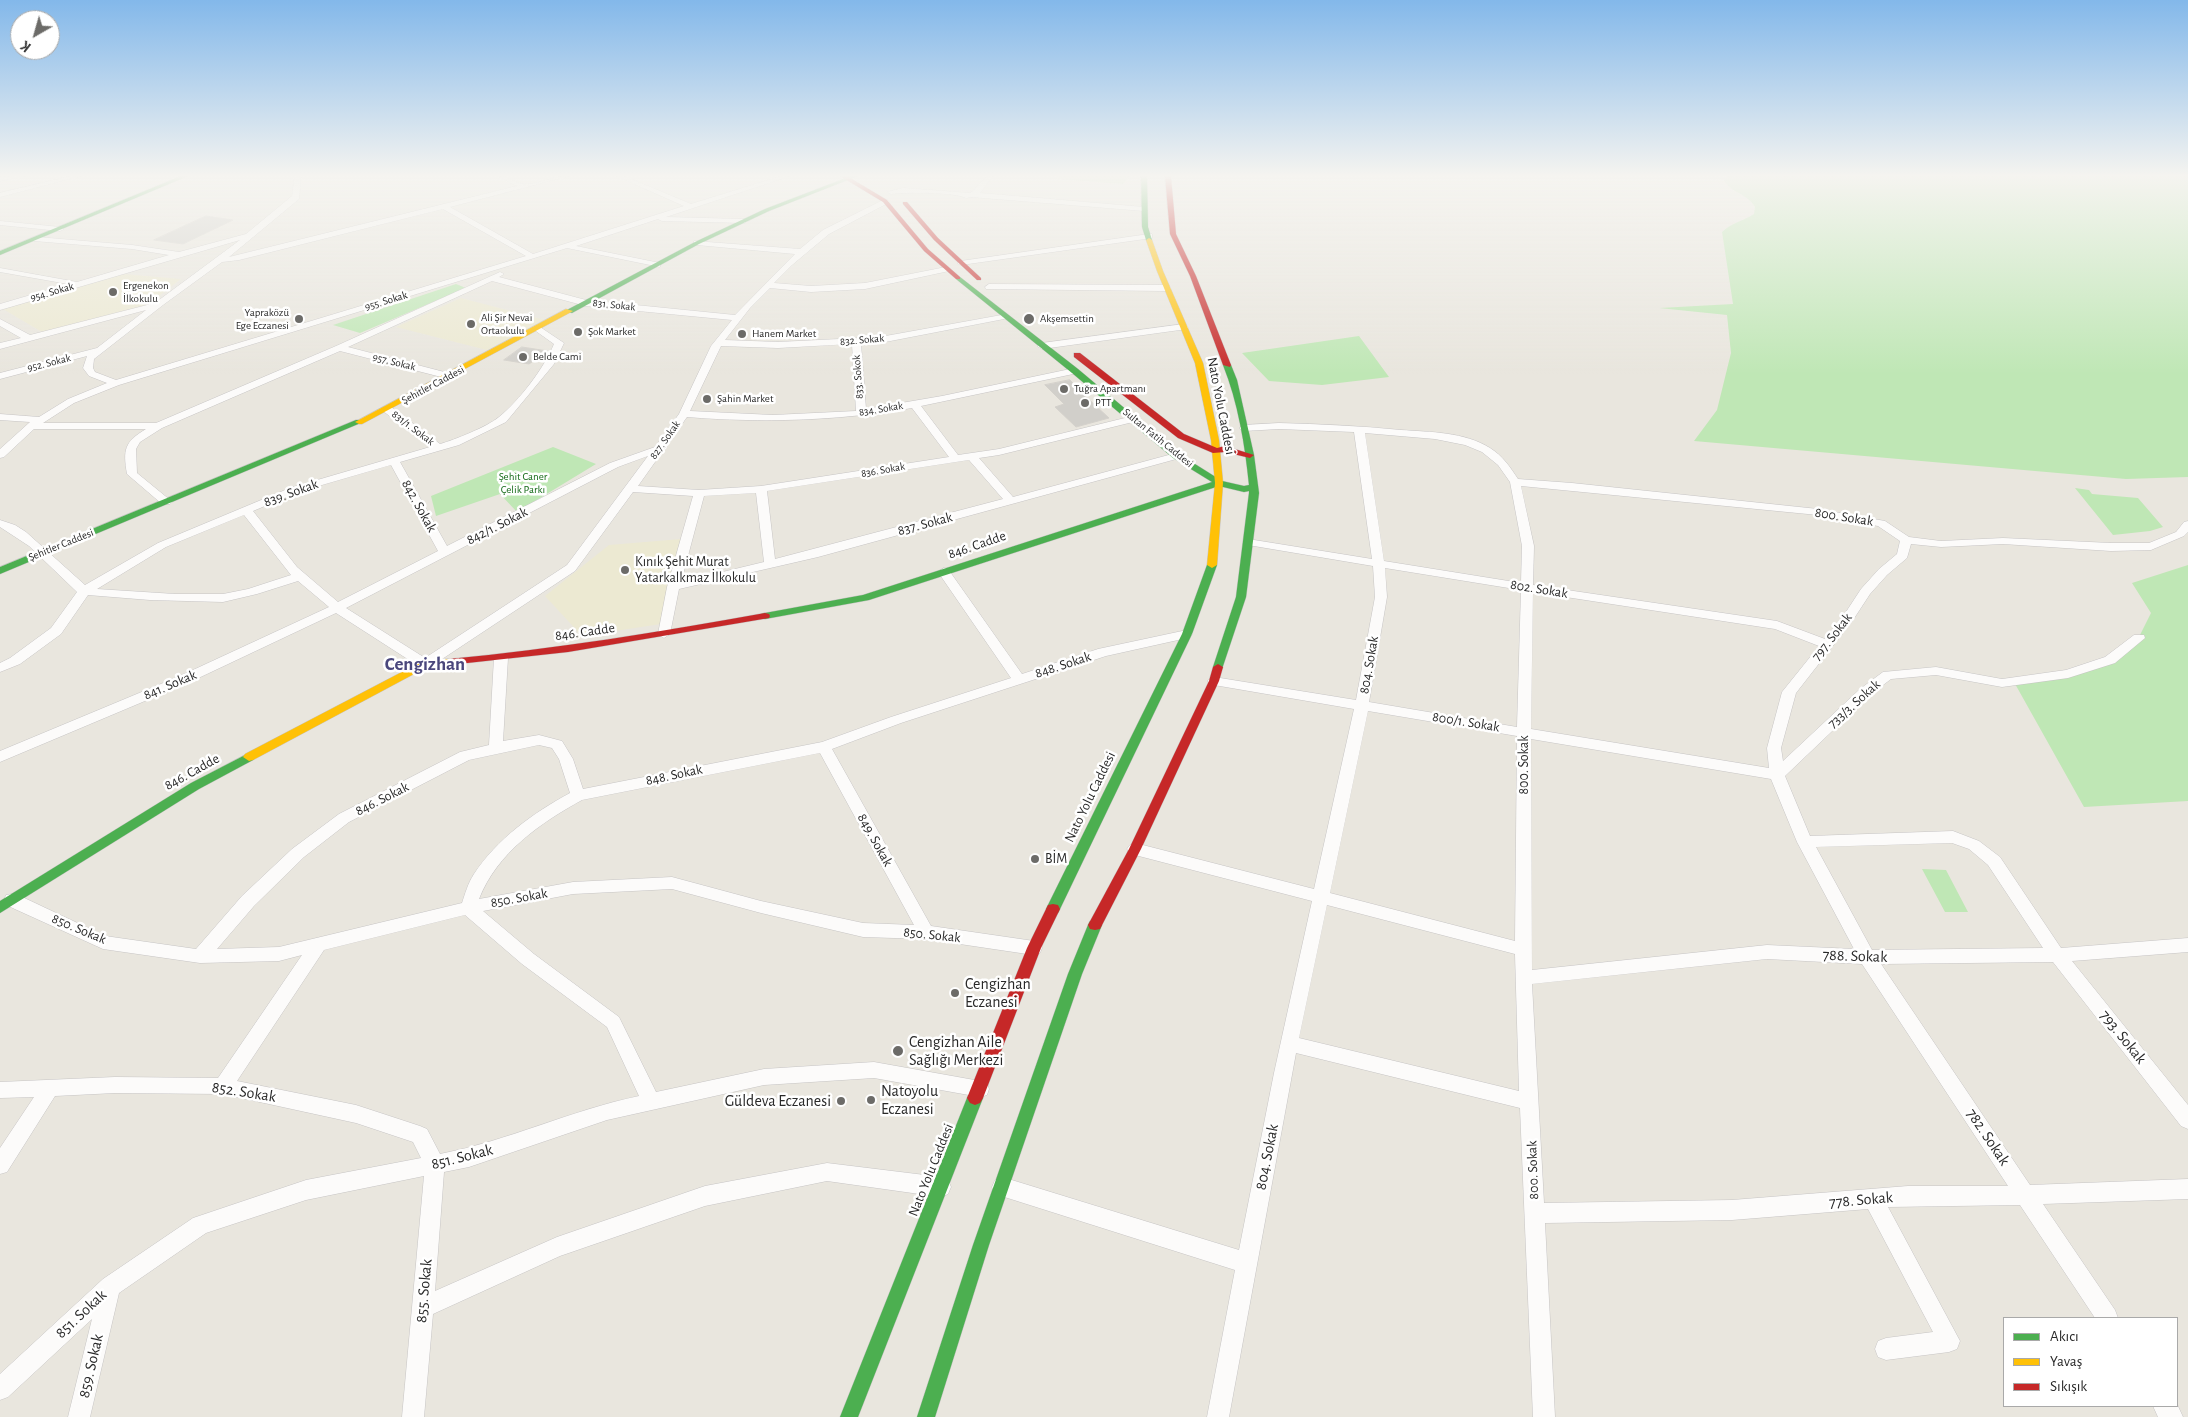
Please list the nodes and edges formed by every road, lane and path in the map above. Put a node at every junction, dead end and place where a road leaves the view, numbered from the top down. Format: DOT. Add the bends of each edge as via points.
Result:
graph roads {
  1 [pos="29,242"];
  2 [pos="74,242"];
  3 [pos="224,242"];
  4 [pos="241,242"];
  5 [pos="301,242"];
  6 [pos="507,242"];
  7 [pos="578,242"];
  8 [pos="814,242"];
  9 [pos="921,242"];
  10 [pos="939,242"];
  11 [pos="1106,242"];
  12 [pos="1151,242"];
  13 [pos="1177,242"];
  14 [pos="697,243"];
  15 [pos="566,246"];
  16 [pos="802,252"];
  17 [pos="0,253"];
  18 [pos="179,255"];
  19 [pos="533,257"];
  20 [pos="220,260"];
  21 [pos="961,263"];
  22 [pos="657,265"];
  23 [pos="946,269"];
  24 [pos="0,270"];
  25 [pos="492,278"];
  26 [pos="80,284"];
  27 [pos="768,285"];
  28 [pos="988,287"];
  29 [pos="1167,288"];
  30 [pos="1003,298"];
  31 [pos="586,302"];
  32 [pos="160,304"];
  33 [pos="0,307"];
  34 [pos="1004,316"];
  35 [pos="738,318"];
  36 [pos="0,322"];
  37 [pos="1184,327"];
  38 [pos="537,329"];
  39 [pos="1047,332"];
  40 [pos="30,338"];
  41 [pos="856,341"];
  42 [pos="719,343"];
  43 [pos="1062,343"];
  44 [pos="0,346"];
  45 [pos="1042,346"];
  46 [pos="339,348"];
  47 [pos="99,350"];
  48 [pos="1075,370"];
  49 [pos="449,376"];
  50 [pos="2,377"];
  51 [pos="116,382"];
  52 [pos="914,404"];
  53 [pos="387,409"];
  54 [pos="861,413"];
  55 [pos="684,414"];
  56 [pos="0,417"];
  57 [pos="1132,419"];
  58 [pos="41,420"];
  59 [pos="31,426"];
  60 [pos="158,426"];
  61 [pos="1244,428"];
  62 [pos="1359,430"];
  63 [pos="438,448"];
  64 [pos="658,449"];
  65 [pos="1216,452"];
  66 [pos="0,455"];
  67 [pos="1250,455"];
  68 [pos="971,456"];
  69 [pos="1176,456"];
  70 [pos="956,459"];
  71 [pos="393,460"];
  72 [pos="1515,482"];
  73 [pos="1219,483"];
  74 [pos="1254,486"];
  75 [pos="630,489"];
  76 [pos="761,489"];
  77 [pos="699,493"];
  78 [pos="1010,500"];
  79 [pos="166,502"];
  80 [pos="246,510"];
  81 [pos="0,523"];
  82 [pos="2188,524"];
  83 [pos="1906,540"];
  84 [pos="1248,542"];
  85 [pos="44,552"];
  86 [pos="445,553"];
  87 [pos="770,564"];
  88 [pos="1379,564"];
  89 [pos="0,572"];
  90 [pos="944,572"];
  91 [pos="300,576"];
  92 [pos="673,586"];
  93 [pos="1528,588"];
  94 [pos="84,591"];
  95 [pos="337,608"];
  96 [pos="664,634"];
  97 [pos="1188,634"];
  98 [pos="2139,638"];
  99 [pos="1828,644"];
  100 [pos="501,658"];
  101 [pos="425,664"];
  102 [pos="0,668"];
  103 [pos="1019,680"];
  104 [pos="1214,681"];
  105 [pos="1362,705"];
  106 [pos="1524,731"];
  107 [pos="824,747"];
  108 [pos="496,748"];
  109 [pos="0,756"];
  110 [pos="1778,775"];
  111 [pos="578,795"];
  112 [pos="1805,842"];
  113 [pos="1135,848"];
  114 [pos="1320,897"];
  115 [pos="6,904"];
  116 [pos="468,908"];
  117 [pos="926,932"];
  118 [pos="318,945"];
  119 [pos="2188,946"];
  120 [pos="1034,948"];
  121 [pos="1524,950"];
  122 [pos="2057,955"];
  123 [pos="200,956"];
  124 [pos="1867,957"];
  125 [pos="1523,978"];
  126 [pos="1290,1044"];
  127 [pos="223,1086"];
  128 [pos="50,1088"];
  129 [pos="980,1089"];
  130 [pos="0,1090"];
  131 [pos="651,1101"];
  132 [pos="1530,1102"];
  133 [pos="2188,1120"];
  134 [pos="0,1165"];
  135 [pos="435,1165"];
  136 [pos="941,1186"];
  137 [pos="1002,1186"];
  138 [pos="2188,1189"];
  139 [pos="2027,1195"];
  140 [pos="1873,1199"];
  141 [pos="1535,1213"];
  142 [pos="1247,1263"];
  143 [pos="110,1286"];
  144 [pos="423,1306"];
  145 [pos="2106,1317"];
  146 [pos="1886,1349"];
  147 [pos="0,1389"];
  148 [pos="79,1417"];
  149 [pos="413,1417"];
  150 [pos="849,1417"];
  151 [pos="926,1417"];
  152 [pos="1218,1417"];
  153 [pos="1544,1417"];
  1 -- 17 [label="main road"];
  2 -- 18 [label="street"];
  3 -- 18 [label="street, 954. Sokak"];
  4 -- 20 [label="street"];
  5 -- 20 [label="street"];
  6 -- 19 [label="street"];
  7 -- 15 [label="street, 955. Sokak"];
  8 -- 16 [label="street, 827. Sokak"];
  9 -- 23 [label="main road, Sultan Fatih Caddesi"];
  10 -- 21 [label="main road, Sultan Fatih Caddesi"];
  11 -- 21 [label="street"];
  12 -- 29 [label="main road, Nato Yolu Caddesi"];
  13 -- 61 [label="main road, Nato Yolu Caddesi" via="1233,380"];
  14 -- 16 [label="street"];
  14 -- 22 [label="main road, Şehitler Caddesi"];
  15 -- 19 [label="street, 955. Sokak"];
  15 -- 22 [label="street"];
  16 -- 27 [label="street, 827. Sokak"];
  18 -- 26 [label="street, 954. Sokak"];
  19 -- 25 [label="street"];
  19 -- 51 [label="street, 955. Sokak"];
  20 -- 32 [label="street"];
  21 -- 28 [label="main road, Sultan Fatih Caddesi"];
  22 -- 31 [label="main road, Şehitler Caddesi"];
  23 -- 27 [label="street" via="865,286 811,289"];
  23 -- 34 [label="main road, Sultan Fatih Caddesi"];
  24 -- 26 [label="street"];
  25 -- 31 [label="street, 831. Sokak"];
  25 -- 46 [label="street"];
  26 -- 33 [label="street, 954. Sokak"];
  27 -- 35 [label="street, 827. Sokak"];
  28 -- 29 [label="street"];
  28 -- 30 [label="main road, Sultan Fatih Caddesi"];
  29 -- 37 [label="main road, Nato Yolu Caddesi"];
  31 -- 35 [label="street, 831. Sokak"];
  31 -- 38 [label="main road, Şehitler Caddesi"];
  32 -- 40 [label="street"];
  32 -- 47 [label="street"];
  34 -- 41 [label="street, 832. Sokak" via="880,340"];
  34 -- 45 [label="main road, Sultan Fatih Caddesi"];
  35 -- 42 [label="street, 827. Sokak"];
  36 -- 40 [label="street"];
  37 -- 43 [label="street"];
  37 -- 65 [label="main road, Nato Yolu Caddesi" via="1200,363"];
  38 -- 49 [label="main road, Şehitler Caddesi"];
  38 -- 63 [label="street, 839. Sokak" via="559,343 551,362 531,388 502,420"];
  39 -- 43 [label="main road, Sultan Fatih Caddesi"];
  40 -- 44 [label="street"];
  41 -- 42 [label="street, 832. Sokak" via="778,345"];
  41 -- 54 [label="street, 833. Sokok"];
  42 -- 55 [label="street, 827. Sokak"];
  43 -- 45 [label="street"];
  43 -- 65 [label="main road, Sultan Fatih Caddesi" via="1180,436"];
  45 -- 48 [label="main road, Sultan Fatih Caddesi"];
  46 -- 49 [label="street, 957. Sokak"];
  46 -- 60 [label="street"];
  47 -- 50 [label="street, 952. Sokak"];
  47 -- 51 [label="street" via="90,358 88,368 92,374"];
  48 -- 52 [label="street, 834. Sokak"];
  48 -- 57 [label="main road, Sultan Fatih Caddesi"];
  49 -- 53 [label="main road, Şehitler Caddesi"];
  51 -- 58 [label="street, 955. Sokak" via="71,400"];
  52 -- 54 [label="street, 834. Sokak"];
  52 -- 70 [label="street"];
  53 -- 63 [label="street, 831/1. Sokak"];
  53 -- 79 [label="main road, Şehitler Caddesi"];
  54 -- 55 [label="street, 834. Sokak" via="780,418"];
  55 -- 64 [label="street, 827. Sokak"];
  56 -- 58 [label="street"];
  57 -- 68 [label="street, 836. Sokak"];
  57 -- 69 [label="main road, Sultan Fatih Caddesi"];
  58 -- 59 [label="street, 955. Sokak"];
  59 -- 60 [label="street"];
  59 -- 66 [label="street, 955. Sokak"];
  60 -- 79 [label="street" via="133,441 128,454 132,474"];
  61 -- 62 [label="street" via="1279,426"];
  61 -- 67 [label="main road, Nato Yolu Caddesi"];
  62 -- 72 [label="street" via="1468,442 1486,450 1502,463"];
  62 -- 88 [label="street, 804. Sokak"];
  63 -- 71 [label="street, 839. Sokak"];
  64 -- 75 [label="street, 827. Sokak"];
  64 -- 86 [label="street, 842/1. Sokak" via="614,465"];
  65 -- 67 [label="main road, Sultan Fatih Caddesi" via="1225,449"];
  65 -- 73 [label="main road, Nato Yolu Caddesi"];
  67 -- 74 [label="main road, Nato Yolu Caddesi"];
  68 -- 70 [label="street, 836. Sokak"];
  68 -- 78 [label="street"];
  69 -- 73 [label="main road, Sultan Fatih Caddesi"];
  69 -- 78 [label="street, 837. Sokak"];
  70 -- 76 [label="street, 836. Sokak"];
  71 -- 80 [label="street, 839. Sokak" via="294,490"];
  71 -- 86 [label="street, 842. Sokak"];
  72 -- 83 [label="street, 800. Sokak" via="1818,512 1881,523"];
  72 -- 93 [label="street, 800. Sokak" via="1528,546"];
  73 -- 74 [label="main road, Sultan Fatih Caddesi" via="1244,489"];
  73 -- 90 [label="main road, 846. Cadde"];
  73 -- 97 [label="main road, Nato Yolu Caddesi" via="1212,566"];
  74 -- 84 [label="main road, Nato Yolu Caddesi"];
  75 -- 77 [label="street, 836. Sokak"];
  75 -- 101 [label="street, 827. Sokak" via="571,568"];
  76 -- 77 [label="street, 836. Sokak"];
  76 -- 87 [label="street"];
  77 -- 92 [label="street"];
  78 -- 87 [label="street, 837. Sokak"];
  79 -- 85 [label="main road, Şehitler Caddesi"];
  80 -- 91 [label="street"];
  80 -- 94 [label="street, 839. Sokak" via="162,545"];
  81 -- 85 [label="street"];
  82 -- 83 [label="street" via="2180,534 2151,546 2002,541 1941,544"];
  83 -- 99 [label="street, 797. Sokak" via="1903,555 1865,592"];
  84 -- 88 [label="street, 802. Sokak"];
  84 -- 104 [label="main road, Nato Yolu Caddesi" via="1241,597"];
  85 -- 89 [label="main road, Şehitler Caddesi"];
  85 -- 94 [label="street"];
  86 -- 95 [label="street, 842/1. Sokak"];
  87 -- 92 [label="street, 837. Sokak"];
  88 -- 93 [label="street, 802. Sokak"];
  88 -- 105 [label="street, 804. Sokak" via="1381,597"];
  90 -- 96 [label="main road, 846. Cadde" via="865,598"];
  90 -- 103 [label="street"];
  91 -- 94 [label="street" via="222,599"];
  91 -- 95 [label="street"];
  92 -- 96 [label="street"];
  93 -- 99 [label="street, 802. Sokak" via="1777,625"];
  93 -- 106 [label="street, 800. Sokak"];
  94 -- 102 [label="street, 839. Sokak" via="56,631"];
  95 -- 101 [label="street"];
  95 -- 109 [label="street, 841. Sokak" via="184,678"];
  96 -- 100 [label="main road, 846. Cadde"];
  97 -- 103 [label="street, 848. Sokak" via="1103,652"];
  97 -- 120 [label="main road, Nato Yolu Caddesi"];
  98 -- 110 [label="street, 733/3. Sokak" via="2110,660 2068,674 2002,683 1936,671 1888,675 1864,692"];
  99 -- 110 [label="street, 797. Sokak" via="1789,692 1774,748"];
  100 -- 101 [label="main road, 846. Cadde"];
  100 -- 108 [label="street"];
  101 -- 115 [label="main road, 846. Cadde" via="196,786"];
  103 -- 107 [label="street, 848. Sokak"];
  104 -- 105 [label="street, 800/1. Sokak"];
  104 -- 113 [label="main road, Nato Yolu Caddesi"];
  105 -- 106 [label="street, 800/1. Sokak"];
  105 -- 114 [label="street, 804. Sokak"];
  106 -- 110 [label="street, 800/1. Sokak"];
  106 -- 121 [label="street, 800. Sokak"];
  107 -- 111 [label="street, 848. Sokak"];
  107 -- 117 [label="street, 849. Sokak"];
  108 -- 111 [label="street, 846. Sokak" via="539,740 557,744 566,759"];
  108 -- 123 [label="street, 846. Sokak" via="465,756 344,818 298,853 248,901"];
  110 -- 112 [label="street"];
  111 -- 116 [label="street, 848. Sokak" via="551,810 504,847 479,879"];
  112 -- 122 [label="street, 793. Sokak" via="1953,837 1967,842 1994,861"];
  112 -- 124 [label="street"];
  113 -- 114 [label="street"];
  113 -- 137 [label="main road, Nato Yolu Caddesi" via="1100,914 1074,974"];
  114 -- 121 [label="street"];
  114 -- 126 [label="street, 804. Sokak"];
  115 -- 123 [label="street, 850. Sokak" via="103,942"];
  116 -- 117 [label="street, 850. Sokak" via="573,888 672,883 761,908 863,930"];
  116 -- 118 [label="street, 850. Sokak"];
  116 -- 131 [label="street" via="528,959 613,1022"];
  117 -- 120 [label="street, 850. Sokak"];
  118 -- 123 [label="street, 850. Sokak" via="280,954"];
  118 -- 127 [label="street"];
  119 -- 122 [label="street, 788. Sokak"];
  120 -- 129 [label="main road, Nato Yolu Caddesi"];
  121 -- 125 [label="street, 800. Sokak"];
  122 -- 124 [label="street, 788. Sokak"];
  122 -- 133 [label="street, 793. Sokak"];
  124 -- 125 [label="street, 788. Sokak" via="1768,952"];
  124 -- 139 [label="street, 782. Sokak"];
  125 -- 132 [label="street, 800. Sokak"];
  126 -- 132 [label="street"];
  126 -- 142 [label="street, 804. Sokak"];
  127 -- 128 [label="street, 852. Sokak"];
  127 -- 135 [label="street, 852. Sokak" via="356,1114 420,1135"];
  128 -- 130 [label="street, 852. Sokak"];
  128 -- 134 [label="street"];
  129 -- 131 [label="street, 851. Sokak" via="874,1070 764,1078"];
  129 -- 136 [label="main road, Nato Yolu Caddesi"];
  131 -- 135 [label="street, 851. Sokak" via="606,1111 469,1158"];
  132 -- 141 [label="street, 800. Sokak"];
  135 -- 143 [label="street, 851. Sokak" via="306,1190 200,1225"];
  135 -- 144 [label="street, 855. Sokak"];
  136 -- 144 [label="street" via="827,1172 705,1196 556,1247"];
  136 -- 150 [label="main road, Nato Yolu Caddesi"];
  137 -- 142 [label="street"];
  137 -- 151 [label="main road, Nato Yolu Caddesi"];
  138 -- 139 [label="street, 778. Sokak"];
  139 -- 140 [label="street, 778. Sokak"];
  139 -- 145 [label="street, 782. Sokak"];
  140 -- 141 [label="street, 778. Sokak" via="1732,1210"];
  140 -- 146 [label="street" via="1949,1341"];
  141 -- 153 [label="street, 800. Sokak"];
  142 -- 152 [label="street, 804. Sokak"];
  143 -- 147 [label="street, 851. Sokak"];
  143 -- 148 [label="street, 859. Sokak"];
  144 -- 149 [label="street, 855. Sokak"];
}
